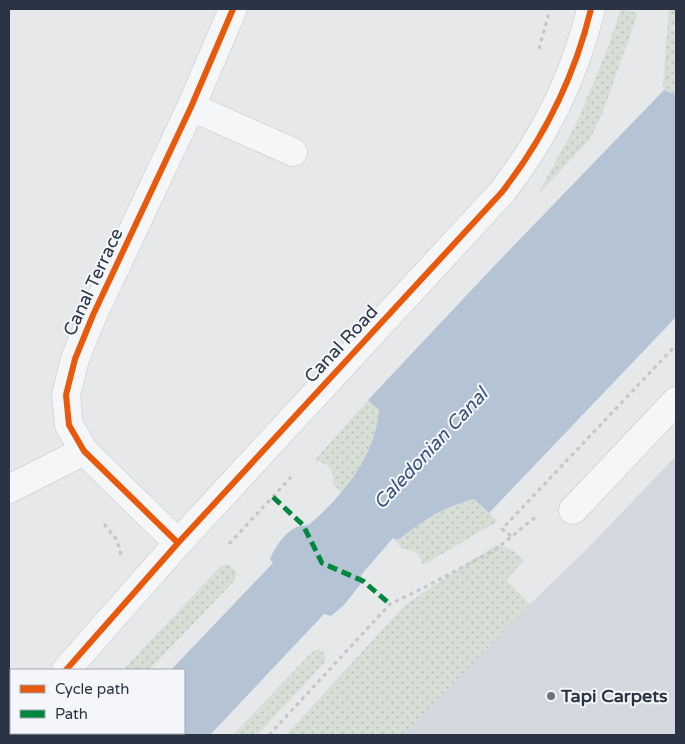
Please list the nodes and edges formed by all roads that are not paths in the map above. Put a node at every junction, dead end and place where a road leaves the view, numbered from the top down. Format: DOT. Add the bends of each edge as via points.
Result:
graph roads {
  1 [pos="233,9"];
  2 [pos="591,9"];
  3 [pos="191,107"];
  4 [pos="293,152"];
  5 [pos="676,400"];
  6 [pos="84,451"];
  7 [pos="9,489"];
  8 [pos="573,510"];
  9 [pos="178,543"];
  10 [pos="67,669"];
  1 -- 3 [label="street, Canal Terrace"];
  2 -- 9 [label="street, Canal Road" via="561,96 525,162 508,184"];
  3 -- 4 [label="street"];
  3 -- 6 [label="street, Canal Terrace" via="75,359 66,395 70,425"];
  5 -- 8 [label="street"];
  6 -- 7 [label="street"];
  6 -- 9 [label="street, Canal Terrace"];
  9 -- 10 [label="street, Canal Road"];
}
